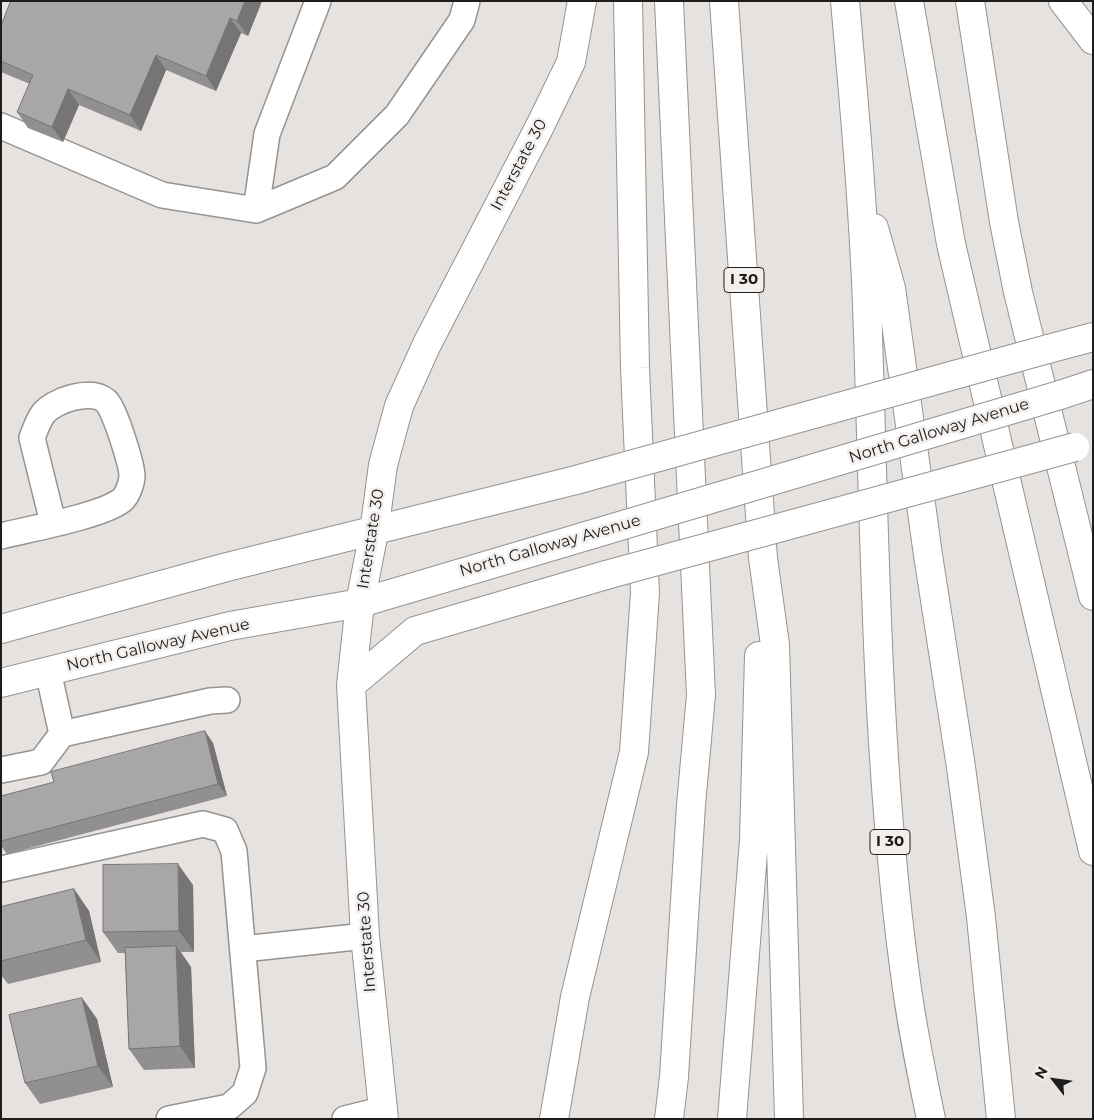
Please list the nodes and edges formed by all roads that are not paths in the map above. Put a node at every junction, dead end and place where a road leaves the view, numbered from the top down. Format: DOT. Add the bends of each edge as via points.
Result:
graph roads {
  1 [pos="318,1"];
  2 [pos="467,1"];
  3 [pos="582,1"];
  4 [pos="628,1"];
  5 [pos="669,1"];
  6 [pos="724,1"];
  7 [pos="845,1"];
  8 [pos="909,1"];
  9 [pos="970,1"];
  10 [pos="1063,1"];
  11 [pos="1092,35"];
  12 [pos="1,126"];
  13 [pos="861,183"];
  14 [pos="256,210"];
  15 [pos="1093,337"];
  16 [pos="1093,384"];
  17 [pos="1084,444"];
  18 [pos="54,523"];
  19 [pos="374,532"];
  20 [pos="1,536"];
  21 [pos="763,558"];
  22 [pos="1093,596"];
  23 [pos="360,602"];
  24 [pos="1,630"];
  25 [pos="48,671"];
  26 [pos="1,683"];
  27 [pos="351,685"];
  28 [pos="227,700"];
  29 [pos="62,734"];
  30 [pos="1,770"];
  31 [pos="1093,851"];
  32 [pos="1,869"];
  33 [pos="365,936"];
  34 [pos="243,949"];
  35 [pos="382,1114"];
  36 [pos="169,1119"];
  37 [pos="345,1119"];
  38 [pos="554,1119"];
  39 [pos="669,1119"];
  40 [pos="732,1119"];
  41 [pos="789,1119"];
  42 [pos="931,1119"];
  43 [pos="1001,1119"];
  1 -- 14 [label="lane" via="267,134"];
  2 -- 14 [label="lane" via="462,20 397,115 335,177"];
  3 -- 19 [label="main road, Interstate 30" via="571,62 427,344 399,406 383,465"];
  4 -- 38 [label="main road" via="634,368 645,593 634,752 575,997"];
  5 -- 39 [label="main road" via="701,695"];
  6 -- 21 [label="main road, I 30"];
  7 -- 13 [label="main road, I 30"];
  8 -- 31 [label="main road" via="951,244"];
  9 -- 22 [label="main road" via="1016,284"];
  10 -- 11 [label="main road"];
  12 -- 14 [label="lane" via="162,195"];
  13 -- 42 [label="main road, I 30" via="873,564 884,763 905,977"];
  13 -- 43 [label="main road" via="894,306 981,917"];
  15 -- 19 [label="main road, bridge" via="576,480"];
  16 -- 23 [label="main road, North Galloway Avenue, bridge"];
  17 -- 27 [label="main road, bridge" via="606,575 415,631"];
  18 -- 18 [label="lane" via="102,510 123,500 129,490 132,476 113,410 105,400 94,396 62,402 44,413 36,426 32,438"];
  18 -- 20 [label="lane"];
  19 -- 23 [label="main road, Interstate 30"];
  19 -- 24 [label="main road"];
  21 -- 40 [label="main road" via="754,840"];
  21 -- 41 [label="main road, I 30" via="775,645"];
  23 -- 25 [label="main road, North Galloway Avenue" via="230,626"];
  23 -- 27 [label="main road, Interstate 30"];
  25 -- 26 [label="main road, North Galloway Avenue"];
  25 -- 29 [label="lane"];
  27 -- 33 [label="main road, Interstate 30"];
  28 -- 29 [label="lane"];
  29 -- 30 [label="lane" via="41,762"];
  32 -- 34 [label="lane" via="203,824 224,830 234,851"];
  33 -- 34 [label="lane"];
  33 -- 35 [label="main road, Interstate 30"];
  34 -- 36 [label="lane" via="254,1068 245,1094 229,1107"];
  35 -- 37 [label="lane"];
}
